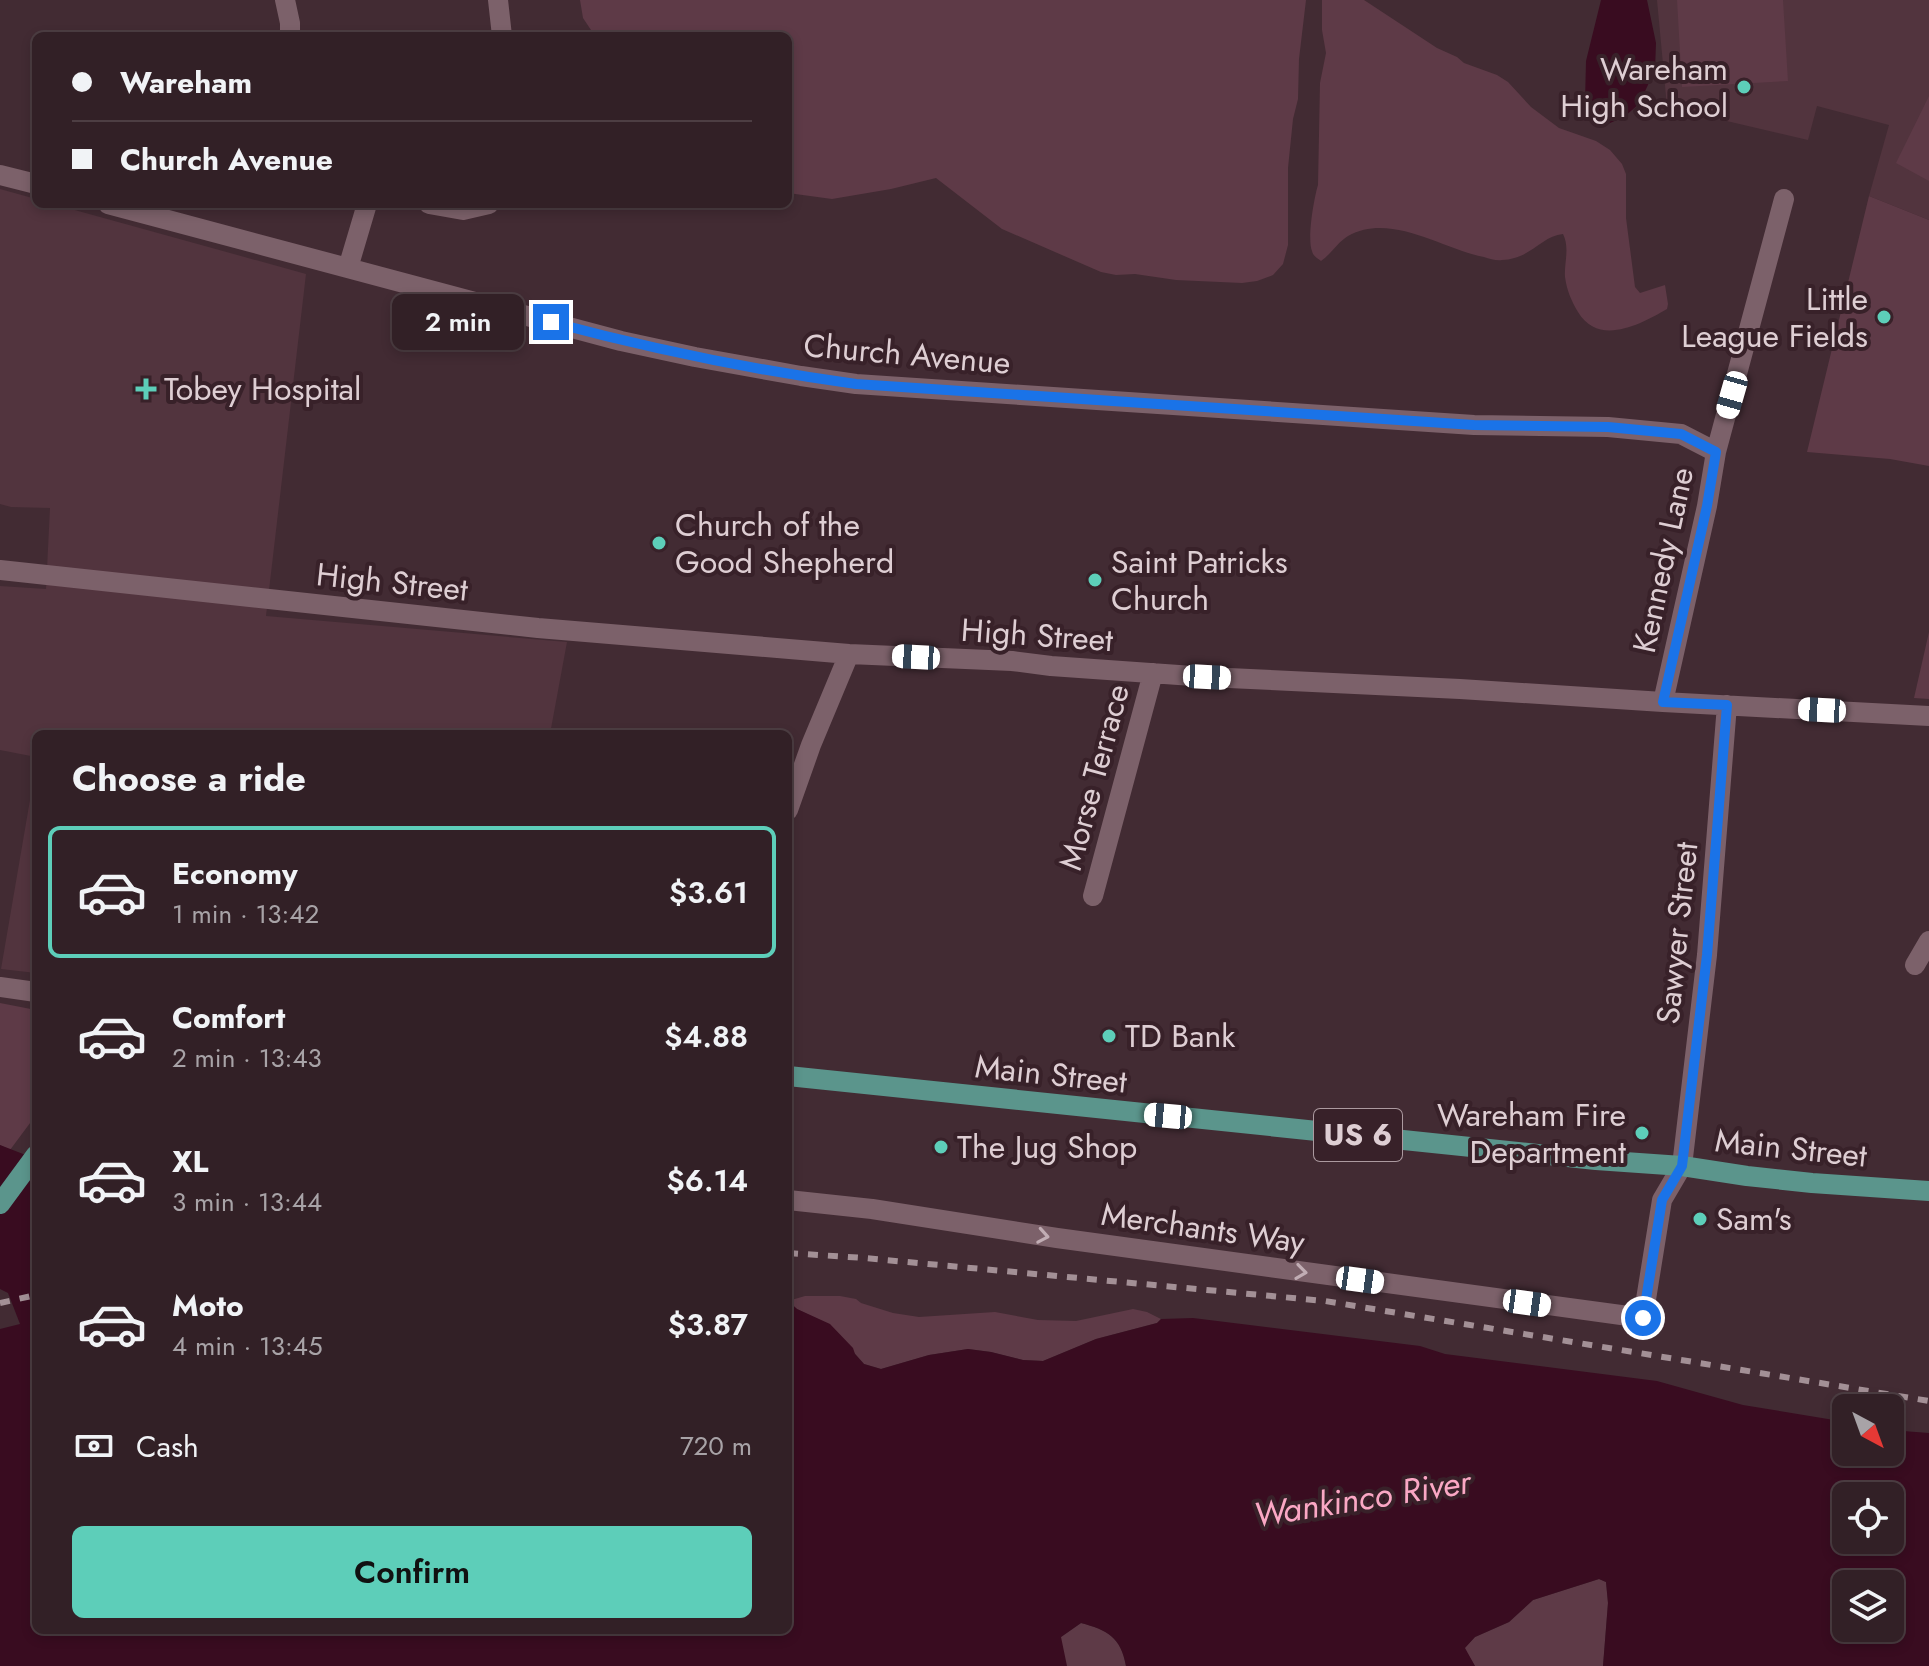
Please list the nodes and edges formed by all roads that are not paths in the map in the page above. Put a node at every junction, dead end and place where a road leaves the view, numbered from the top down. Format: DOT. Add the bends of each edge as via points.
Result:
graph roads {
  1 [pos="285,0"];
  2 [pos="498,0"];
  3 [pos="290,32"];
  4 [pos="502,32"];
  5 [pos="0,175"];
  6 [pos="32,183"];
  7 [pos="1784,199"];
  8 [pos="123,208"];
  9 [pos="366,208"];
  10 [pos="447,208"];
  11 [pos="475,208"];
  12 [pos="348,268"];
  13 [pos="1716,452"];
  14 [pos="0,570"];
  15 [pos="849,654"];
  16 [pos="1153,673"];
  17 [pos="1663,702"];
  18 [pos="1727,705"];
  19 [pos="1929,716"];
  20 [pos="792,799"];
  21 [pos="1093,896"];
  22 [pos="1929,941"];
  23 [pos="1915,965"];
  24 [pos="0,987"];
  25 [pos="32,991"];
  26 [pos="792,1076"];
  27 [pos="32,1160"];
  28 [pos="1682,1166"];
  29 [pos="1929,1191"];
  30 [pos="792,1200"];
  31 [pos="0,1204"];
  1 -- 3 [label="street"];
  2 -- 4 [label="street"];
  5 -- 6 [label="street"];
  7 -- 13 [label="street, Kennedy Lane"];
  8 -- 12 [label="street, Church Avenue"];
  9 -- 12 [label="street"];
  10 -- 11 [label="street"];
  12 -- 13 [label="street, Church Avenue" via="645,346 828,380 1474,425 1608,427 1681,434"];
  13 -- 17 [label="street, Kennedy Lane"];
  14 -- 15 [label="street, High Street" via="538,628"];
  15 -- 16 [label="street, High Street"];
  15 -- 20 [label="street"];
  16 -- 17 [label="street, High Street"];
  16 -- 21 [label="street, Morse Terrace"];
  17 -- 18 [label="street, High Street"];
  18 -- 19 [label="street, High Street"];
  18 -- 28 [label="street, Sawyer Street" via="1707,955"];
  22 -- 23 [label="street"];
  24 -- 25 [label="street"];
  26 -- 28 [label="main road, Main Street / US 6"];
  27 -- 31 [label="main road"];
  28 -- 29 [label="main road, Main Street / US 6"];
  30 -- 28 [label="street, Merchants Way, one-way" via="1643,1318 1662,1200"];
}
